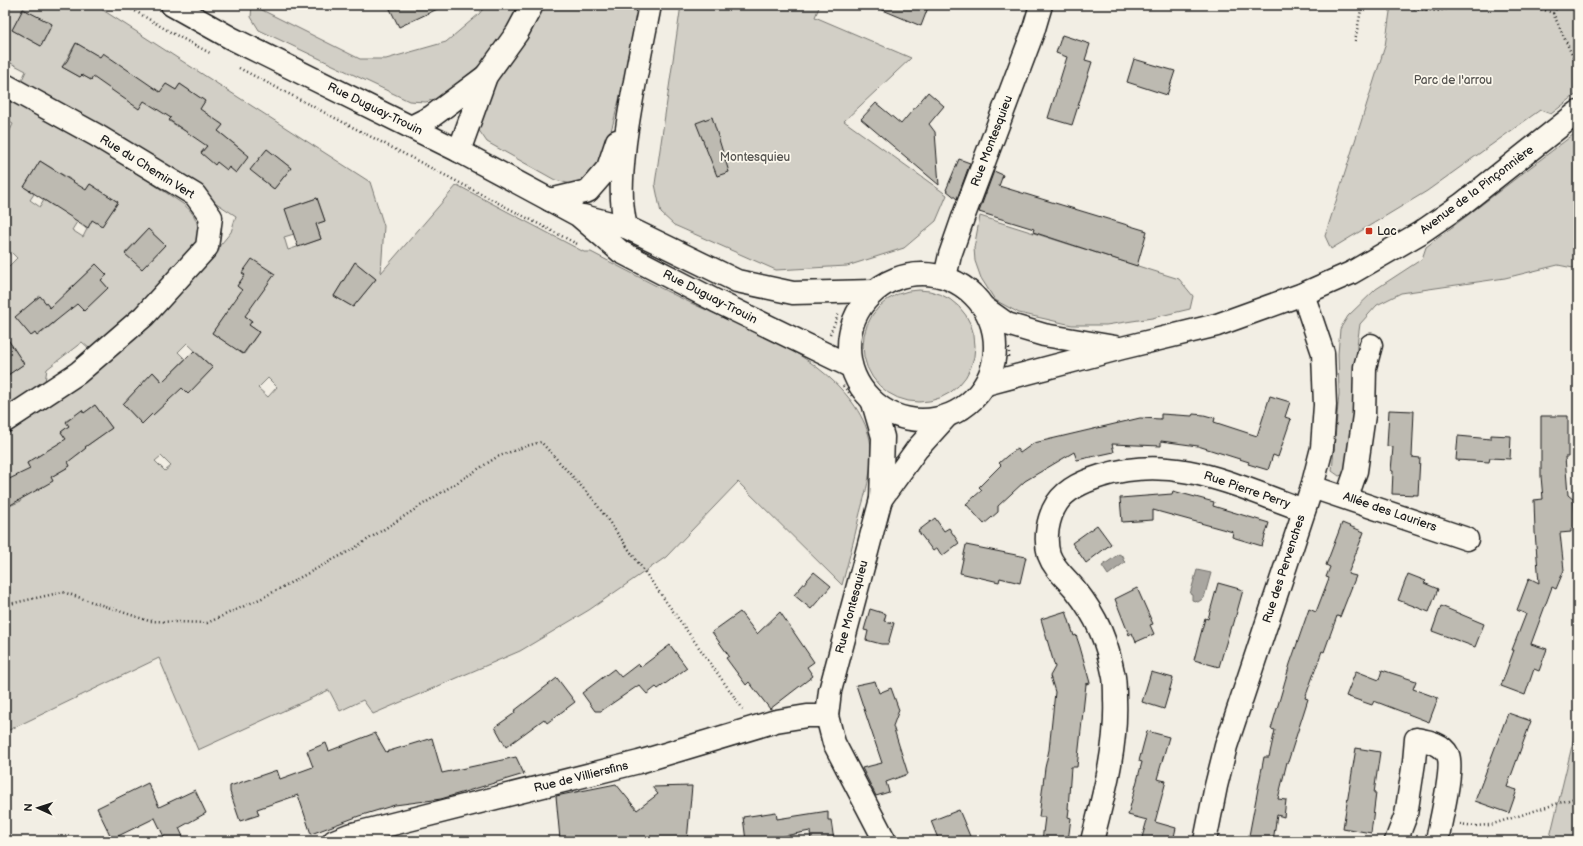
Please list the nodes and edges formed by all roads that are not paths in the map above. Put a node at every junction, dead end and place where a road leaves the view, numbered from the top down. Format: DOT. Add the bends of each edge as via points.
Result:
graph roads {
  1 [pos="172,5"];
  2 [pos="532,5"];
  3 [pos="650,5"];
  4 [pos="1041,5"];
  5 [pos="486,76"];
  6 [pos="5,85"];
  7 [pos="630,102"];
  8 [pos="1578,112"];
  9 [pos="411,127"];
  10 [pos="459,151"];
  11 [pos="550,200"];
  12 [pos="578,215"];
  13 [pos="626,227"];
  14 [pos="945,278"];
  15 [pos="874,291"];
  16 [pos="1303,294"];
  17 [pos="983,307"];
  18 [pos="1371,345"];
  19 [pos="1122,348"];
  20 [pos="844,373"];
  21 [pos="986,384"];
  22 [pos="865,403"];
  23 [pos="946,417"];
  24 [pos="5,421"];
  25 [pos="1312,486"];
  26 [pos="1347,497"];
  27 [pos="881,499"];
  28 [pos="1304,510"];
  29 [pos="1467,539"];
  30 [pos="827,716"];
  31 [pos="1439,831"];
  32 [pos="334,841"];
  33 [pos="885,841"];
  34 [pos="1092,841"];
  35 [pos="1205,841"];
  36 [pos="1396,841"];
  1 -- 9 [label="street, Rue Duguay-Trouin" via="231,38"];
  2 -- 5 [label="street" via="517,33"];
  3 -- 7 [label="street"];
  4 -- 14 [label="street, Rue Montesquieu" via="964,215"];
  5 -- 9 [label="street" via="431,117"];
  5 -- 10 [label="street"];
  6 -- 24 [label="street, Rue du Chemin Vert" via="96,135 195,195 211,217 207,247 144,316 78,374"];
  7 -- 11 [label="street" via="608,168 588,191"];
  7 -- 13 [label="street" via="621,181 622,210"];
  8 -- 16 [label="street, Avenue de la Pinçonnière" via="1462,204 1420,233 1351,273"];
  9 -- 10 [label="street, Rue Duguay-Trouin"];
  10 -- 11 [label="street, Rue Duguay-Trouin"];
  11 -- 12 [label="street, Rue Duguay-Trouin"];
  12 -- 13 [label="street, Rue Duguay-Trouin"];
  12 -- 20 [label="street, Rue Duguay-Trouin" via="622,252"];
  13 -- 15 [label="street, Rue Duguay-Trouin" via="737,281 793,292"];
  14 -- 15 [label="street" via="920,273 896,278"];
  14 -- 17 [label="street" via="967,289"];
  15 -- 20 [label="street" via="857,312 849,337"];
  16 -- 19 [label="street, Avenue de la Pinçonnière" via="1217,325"];
  16 -- 25 [label="street, Rue des Pervenches" via="1323,352 1325,405 1322,448"];
  17 -- 19 [label="street, Avenue de la Pinçonnière" via="1007,324 1044,335"];
  17 -- 21 [label="street" via="993,332 994,352"];
  18 -- 26 [label="street" via="1365,366 1364,415 1356,471"];
  19 -- 21 [label="street, Avenue de la Pinçonnière"];
  20 -- 22 [label="street" via="858,385"];
  21 -- 23 [label="street" via="962,409"];
  22 -- 23 [label="street" via="910,420 928,421"];
  22 -- 27 [label="street, Rue Montesquieu" via="883,437"];
  23 -- 27 [label="street, Rue Montesquieu" via="917,449"];
  25 -- 26 [label="street, Allée des Lauriers"];
  25 -- 28 [label="street, Rue des Pervenches"];
  26 -- 29 [label="street, Allée des Lauriers"];
  27 -- 30 [label="street, Rue Montesquieu" via="830,692"];
  28 -- 34 [label="street, Rue Pierre Perry" via="1214,477 1168,468 1134,468 1112,472 1090,479 1061,497 1048,524 1049,554 1056,568 1093,614 1106,643 1114,679 1112,755"];
  28 -- 35 [label="street, Rue des Pervenches" via="1226,746"];
  30 -- 32 [label="street, Rue de Villiersfins" via="807,716 756,727 639,762 349,835"];
  30 -- 33 [label="street" via="834,743"];
  31 -- 36 [label="street" via="1450,773 1448,755 1436,743 1416,739 1406,815"];
}
